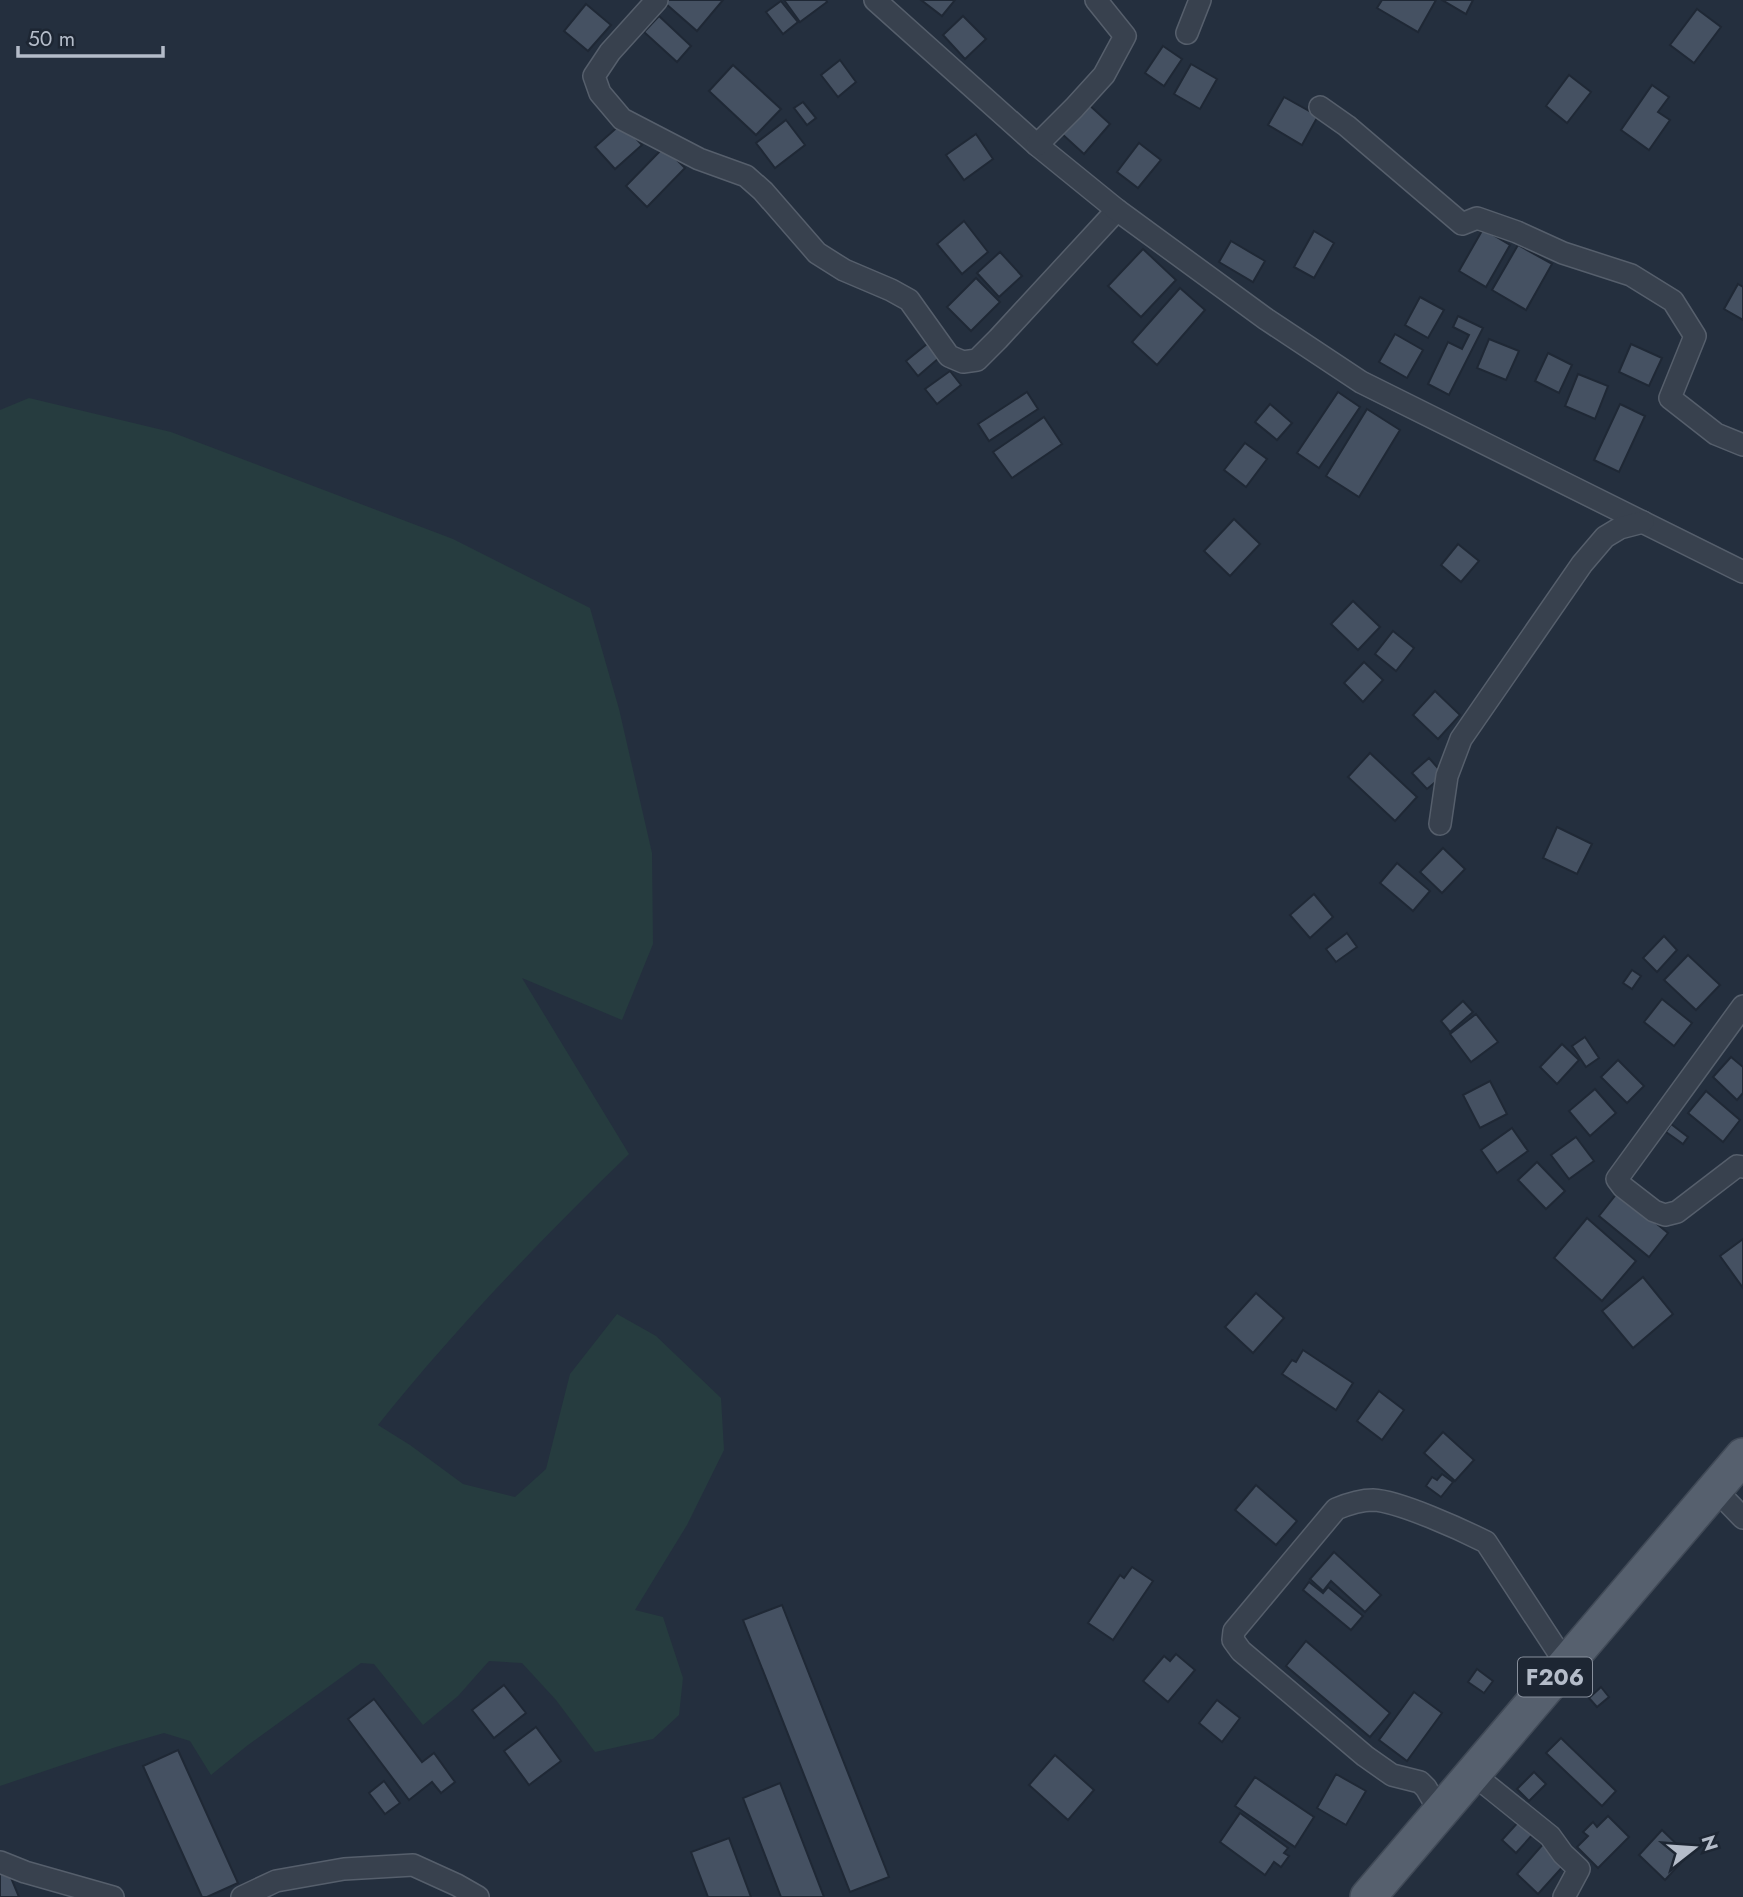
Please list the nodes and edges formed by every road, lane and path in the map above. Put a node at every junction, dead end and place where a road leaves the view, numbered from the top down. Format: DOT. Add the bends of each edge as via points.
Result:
graph roads {
  1 [pos="657,0"];
  2 [pos="875,0"];
  3 [pos="1096,0"];
  4 [pos="1200,0"];
  5 [pos="1187,33"];
  6 [pos="1320,107"];
  7 [pos="1037,145"];
  8 [pos="1117,210"];
  9 [pos="1743,445"];
  10 [pos="1643,522"];
  11 [pos="1743,572"];
  12 [pos="1440,824"];
  13 [pos="1743,1006"];
  14 [pos="1743,1167"];
  15 [pos="1743,1456"];
  16 [pos="1715,1489"];
  17 [pos="1743,1518"];
  18 [pos="1566,1664"];
  19 [pos="1473,1774"];
  20 [pos="1440,1812"];
  21 [pos="0,1863"];
  22 [pos="276,1881"];
  23 [pos="113,1897"];
  24 [pos="242,1897"];
  25 [pos="256,1897"];
  26 [pos="478,1897"];
  27 [pos="1368,1897"];
  28 [pos="1564,1897"];
  1 -- 8 [label="street" via="593,76 600,93 622,119 699,159 746,176 817,253 909,300 949,356 962,362 977,360"];
  2 -- 7 [label="street"];
  3 -- 7 [label="street" via="1125,36 1104,75"];
  4 -- 5 [label="street"];
  6 -- 9 [label="street" via="1462,224 1477,218 1517,232 1631,275 1672,301 1695,336 1670,398 1716,434"];
  7 -- 8 [label="street"];
  8 -- 10 [label="street" via="1228,293 1361,382"];
  10 -- 11 [label="street"];
  10 -- 12 [label="street" via="1605,537 1582,564 1461,739 1447,776"];
  13 -- 14 [label="street" via="1617,1179 1665,1215 1677,1212 1737,1166"];
  15 -- 16 [label="main road, F206"];
  16 -- 17 [label="street"];
  16 -- 18 [label="main road, F206"];
  18 -- 19 [label="main road, F206"];
  18 -- 20 [label="street" via="1486,1542 1409,1509 1375,1500 1336,1509 1234,1631 1233,1640 1392,1776 1420,1782"];
  19 -- 20 [label="main road, F206"];
  19 -- 28 [label="street" via="1550,1836 1579,1869"];
  20 -- 27 [label="main road, F206"];
  21 -- 23 [label="street"];
  22 -- 24 [label="street"];
  22 -- 25 [label="street"];
  22 -- 26 [label="street" via="344,1869 412,1865"];
}
